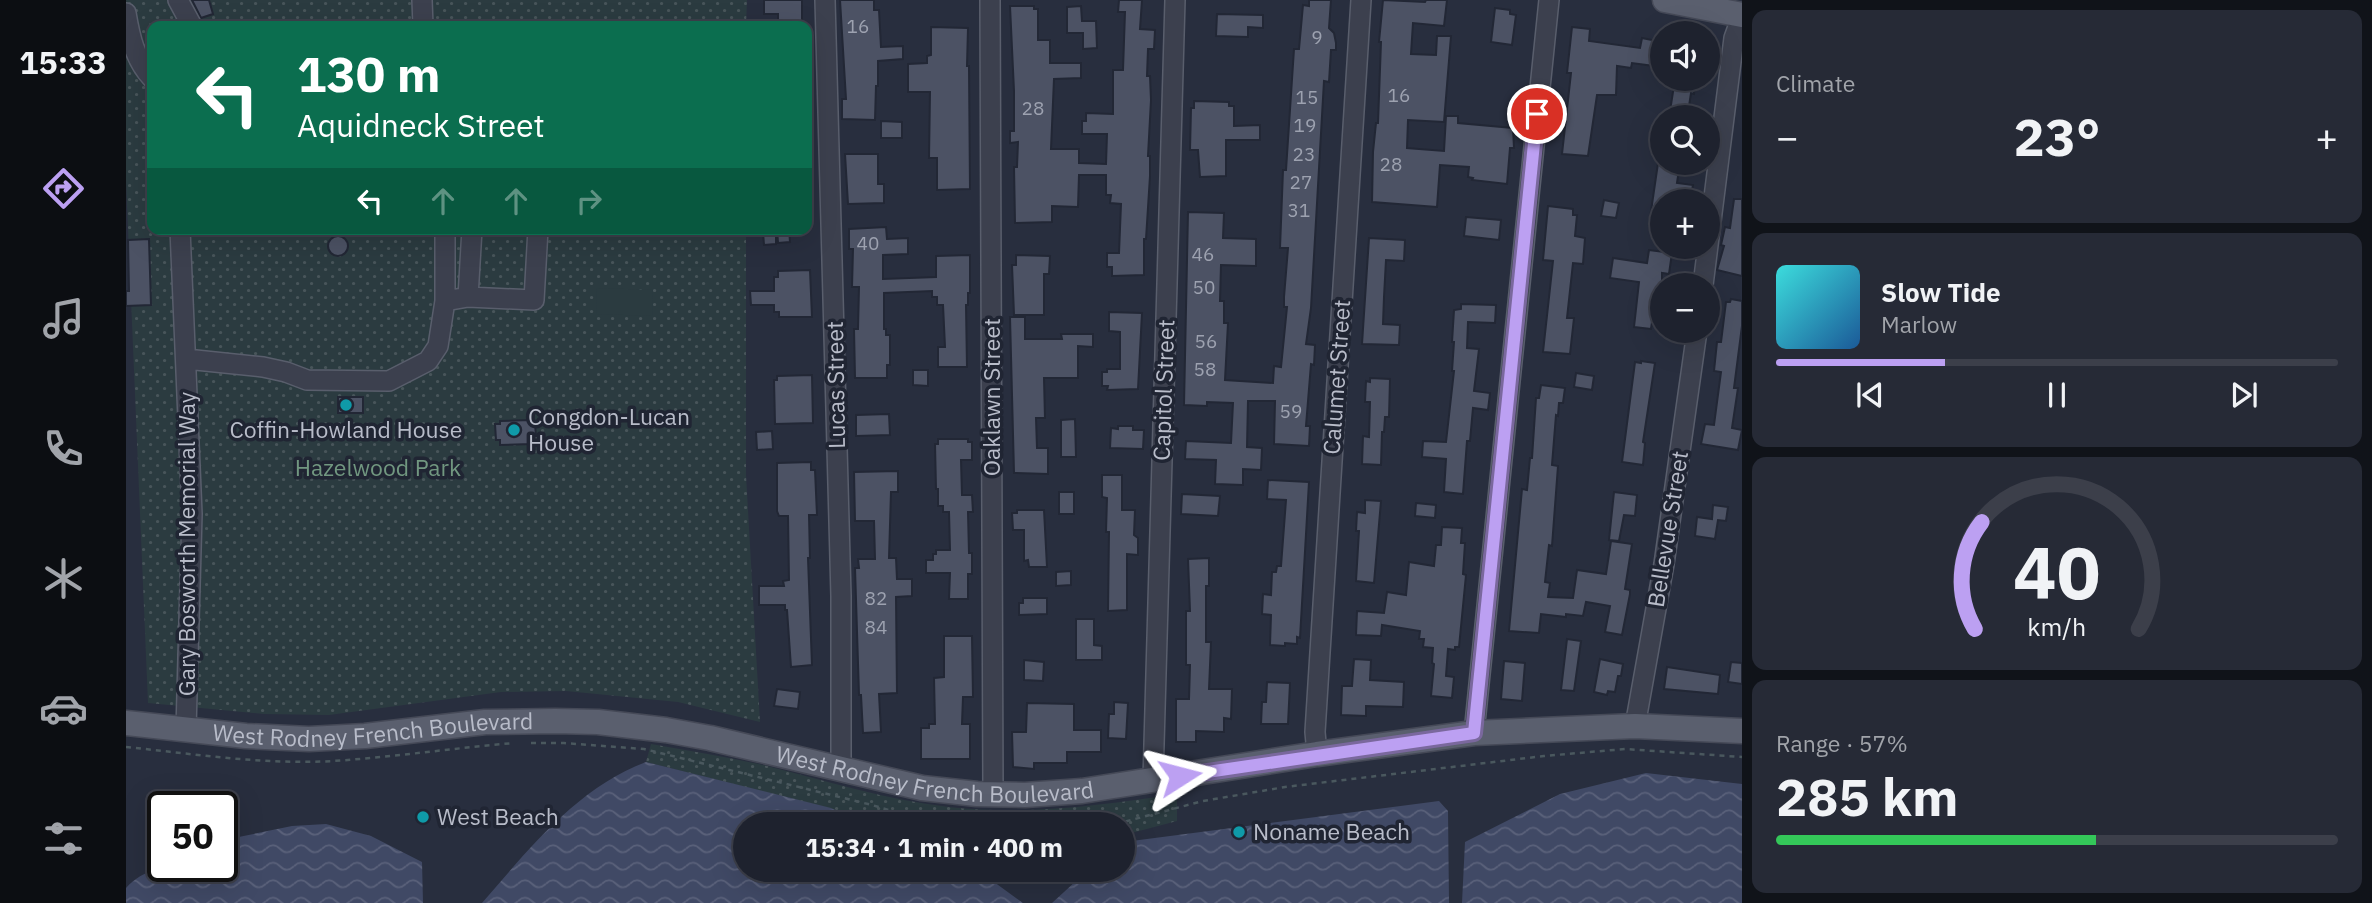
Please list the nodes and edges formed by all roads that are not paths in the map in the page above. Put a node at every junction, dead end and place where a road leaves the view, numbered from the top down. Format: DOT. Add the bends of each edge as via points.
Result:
graph roads {
  1 [pos="178,0"];
  2 [pos="422,0"];
  3 [pos="825,0"];
  4 [pos="990,0"];
  5 [pos="1175,0"];
  6 [pos="1360,0"];
  7 [pos="1549,0"];
  8 [pos="1665,0"];
  9 [pos="126,13"];
  10 [pos="1742,16"];
  11 [pos="189,21"];
  12 [pos="423,21"];
  13 [pos="147,73"];
  14 [pos="180,235"];
  15 [pos="445,235"];
  16 [pos="472,235"];
  17 [pos="538,235"];
  18 [pos="1705,273"];
  19 [pos="468,296"];
  20 [pos="445,301"];
  21 [pos="1696,343"];
  22 [pos="186,359"];
  23 [pos="126,723"];
  24 [pos="1635,726"];
  25 [pos="186,729"];
  26 [pos="1742,731"];
  27 [pos="1474,733"];
  28 [pos="1317,754"];
  29 [pos="841,770"];
  30 [pos="1153,780"];
  31 [pos="993,794"];
  1 -- 11 [label="street"];
  2 -- 12 [label="street"];
  3 -- 29 [label="street, Lucas Street" via="841,596"];
  4 -- 31 [label="street, Oaklawn Street"];
  5 -- 30 [label="street, Capitol Street"];
  6 -- 28 [label="street, Calumet Street"];
  7 -- 27 [label="street"];
  8 -- 10 [label="main road"];
  9 -- 13 [label="street" via="132,43"];
  10 -- 18 [label="street" via="1734,38"];
  14 -- 22 [label="street, Gary Bosworth Memorial Way"];
  15 -- 20 [label="street, Gary Bosworth Memorial Way"];
  16 -- 19 [label="street"];
  17 -- 19 [label="street" via="534,300"];
  19 -- 20 [label="street"];
  20 -- 22 [label="street, Gary Bosworth Memorial Way" via="438,346 428,361 389,381 307,380 263,367"];
  21 -- 24 [label="street, Bellevue Street"];
  22 -- 25 [label="street, Gary Bosworth Memorial Way" via="192,514"];
  23 -- 25 [label="main road, West Rodney French Boulevard"];
  24 -- 26 [label="main road, West Rodney French Boulevard"];
  24 -- 27 [label="main road, West Rodney French Boulevard"];
  25 -- 29 [label="main road, West Rodney French Boulevard" via="309,739 485,722 587,722 688,733"];
  27 -- 28 [label="main road, West Rodney French Boulevard"];
  28 -- 30 [label="main road, West Rodney French Boulevard"];
  29 -- 31 [label="main road, West Rodney French Boulevard" via="922,788"];
  30 -- 31 [label="main road, West Rodney French Boulevard" via="1063,794"];
}
